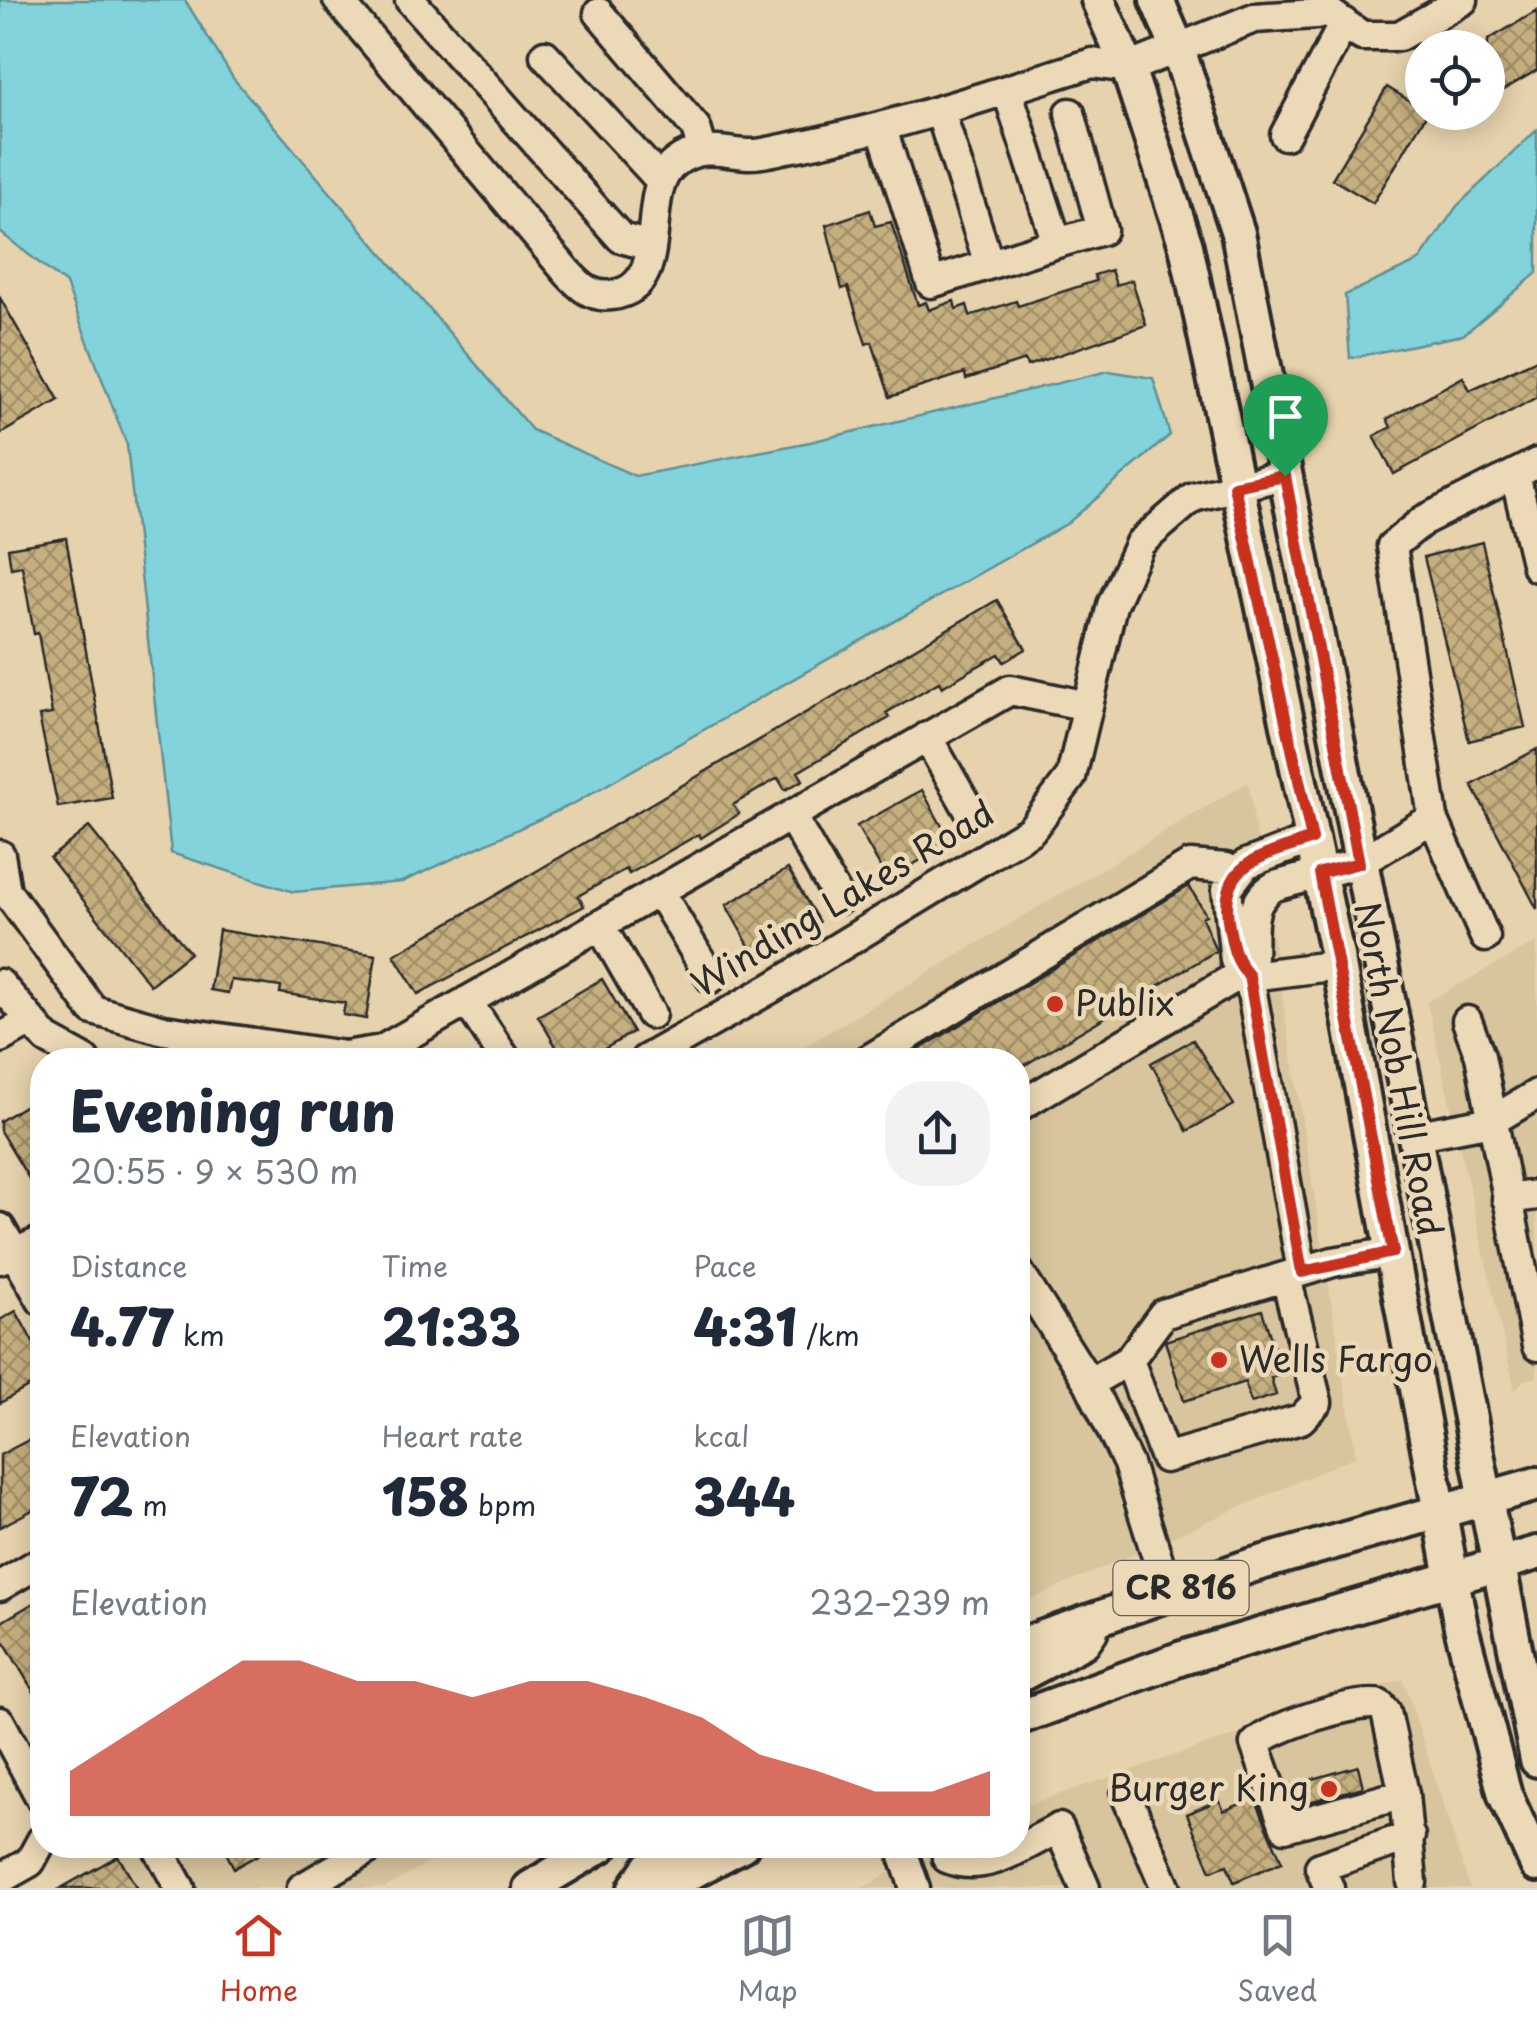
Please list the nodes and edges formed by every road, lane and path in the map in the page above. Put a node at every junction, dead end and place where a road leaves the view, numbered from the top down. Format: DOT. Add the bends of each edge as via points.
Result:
graph roads {
  1 [pos="338,0"];
  2 [pos="410,0"];
  3 [pos="1098,0"];
  4 [pos="1157,0"];
  5 [pos="1462,0"];
  6 [pos="600,14"];
  7 [pos="1344,23"];
  8 [pos="1178,49"];
  9 [pos="544,55"];
  10 [pos="1128,68"];
  11 [pos="1007,90"];
  12 [pos="940,110"];
  13 [pos="1070,113"];
  14 [pos="882,129"];
  15 [pos="1285,136"];
  16 [pos="702,149"];
  17 [pos="661,181"];
  18 [pos="1057,243"];
  19 [pos="651,246"];
  20 [pos="989,264"];
  21 [pos="1526,469"];
  22 [pos="1285,476"];
  23 [pos="1234,486"];
  24 [pos="1537,567"];
  25 [pos="1088,706"];
  26 [pos="927,738"];
  27 [pos="969,810"];
  28 [pos="791,816"];
  29 [pos="1433,818"];
  30 [pos="1312,839"];
  31 [pos="0,855"];
  32 [pos="1359,863"];
  33 [pos="1320,873"];
  34 [pos="1233,877"];
  35 [pos="3,889"];
  36 [pos="659,892"];
  37 [pos="839,900"];
  38 [pos="600,925"];
  39 [pos="1484,937"];
  40 [pos="1338,965"];
  41 [pos="1249,976"];
  42 [pos="711,978"];
  43 [pos="0,984"];
  44 [pos="468,1001"];
  45 [pos="651,1014"];
  46 [pos="31,1021"];
  47 [pos="1467,1021"];
  48 [pos="0,1038"];
  49 [pos="63,1048"];
  50 [pos="289,1048"];
  51 [pos="386,1048"];
  52 [pos="498,1048"];
  53 [pos="666,1048"];
  54 [pos="888,1048"];
  55 [pos="1537,1094"];
  56 [pos="1030,1099"];
  57 [pos="1492,1121"];
  58 [pos="1413,1136"];
  59 [pos="1537,1195"];
  60 [pos="1507,1199"];
  61 [pos="0,1228"];
  62 [pos="30,1246"];
  63 [pos="1393,1252"];
  64 [pos="7,1256"];
  65 [pos="1294,1274"];
  66 [pos="30,1286"];
  67 [pos="1030,1290"];
  68 [pos="1537,1346"];
  69 [pos="1128,1360"];
  70 [pos="1089,1383"];
  71 [pos="1537,1484"];
  72 [pos="1482,1499"];
  73 [pos="1443,1511"];
  74 [pos="1537,1553"];
  75 [pos="1496,1564"];
  76 [pos="30,1568"];
  77 [pos="1453,1576"];
  78 [pos="0,1586"];
  79 [pos="1168,1592"];
  80 [pos="1102,1615"];
  81 [pos="1030,1642"];
  82 [pos="1030,1670"];
  83 [pos="1030,1714"];
  84 [pos="0,1722"];
  85 [pos="1537,1760"];
  86 [pos="30,1778"];
  87 [pos="1404,1794"];
  88 [pos="1126,1795"];
  89 [pos="1410,1836"];
  90 [pos="1030,1842"];
  91 [pos="32,1858"];
  92 [pos="163,1858"];
  93 [pos="349,1858"];
  94 [pos="580,1858"];
  95 [pos="664,1858"];
  96 [pos="718,1858"];
  97 [pos="905,1858"];
  98 [pos="947,1858"];
  99 [pos="953,1858"];
  100 [pos="996,1858"];
  101 [pos="1537,1865"];
  102 [pos="0,1878"];
  103 [pos="1407,1886"];
  104 [pos="180,1888"];
  105 [pos="302,1888"];
  106 [pos="530,1888"];
  107 [pos="635,1888"];
  108 [pos="662,1888"];
  109 [pos="915,1888"];
  110 [pos="958,1888"];
  111 [pos="1086,1888"];
  112 [pos="1166,1888"];
  113 [pos="1329,1888"];
  1 -- 19 [label="street" via="584,290 603,296 632,288"];
  2 -- 19 [label="street" via="621,238"];
  3 -- 10 [label="main road, North Nob Hill Road"];
  4 -- 8 [label="main road, North Nob Hill Road"];
  5 -- 7 [label="street" via="1399,36 1362,36"];
  6 -- 16 [label="street" via="696,128"];
  7 -- 8 [label="street" via="1330,13 1254,18"];
  7 -- 15 [label="street"];
  8 -- 10 [label="street"];
  8 -- 22 [label="main road, North Nob Hill Road" via="1238,232"];
  9 -- 17 [label="street"];
  10 -- 11 [label="street" via="1092,62"];
  10 -- 23 [label="main road, North Nob Hill Road" via="1186,246"];
  11 -- 12 [label="street"];
  11 -- 18 [label="street"];
  12 -- 14 [label="street"];
  12 -- 20 [label="street"];
  13 -- 18 [label="street" via="1102,230"];
  14 -- 16 [label="street" via="750,155"];
  14 -- 20 [label="street" via="931,283"];
  16 -- 17 [label="street" via="673,163"];
  17 -- 19 [label="street"];
  18 -- 20 [label="street"];
  21 -- 24 [label="street"];
  21 -- 29 [label="street" via="1424,520 1392,546"];
  22 -- 23 [label="street, Winding Lakes Road"];
  22 -- 32 [label="main road, North Nob Hill Road"];
  23 -- 25 [label="street, Winding Lakes Road" via="1194,497 1140,543 1112,605"];
  23 -- 30 [label="main road, North Nob Hill Road"];
  25 -- 26 [label="street" via="1010,690"];
  25 -- 53 [label="street, Winding Lakes Road" via="1071,778 1031,830"];
  26 -- 27 [label="street"];
  26 -- 28 [label="street"];
  28 -- 36 [label="street"];
  28 -- 37 [label="street"];
  29 -- 32 [label="street"];
  29 -- 39 [label="street"];
  30 -- 33 [label="main road, North Nob Hill Road"];
  30 -- 34 [label="street" via="1246,864"];
  31 -- 35 [label="street"];
  32 -- 33 [label="street"];
  32 -- 58 [label="main road, North Nob Hill Road"];
  33 -- 40 [label="main road, North Nob Hill Road"];
  33 -- 41 [label="street" via="1262,894 1252,915"];
  34 -- 41 [label="street" via="1225,905 1235,960"];
  34 -- 54 [label="street" via="1226,868 1190,865"];
  35 -- 50 [label="street" via="93,1010 164,1030"];
  36 -- 38 [label="street"];
  36 -- 42 [label="street"];
  38 -- 44 [label="street"];
  38 -- 45 [label="street"];
  40 -- 41 [label="street"];
  40 -- 63 [label="main road, North Nob Hill Road"];
  41 -- 56 [label="street" via="1234,978"];
  41 -- 65 [label="street"];
  43 -- 46 [label="street"];
  44 -- 51 [label="street"];
  44 -- 52 [label="street"];
  46 -- 48 [label="street"];
  46 -- 49 [label="street"];
  47 -- 57 [label="street"];
  55 -- 57 [label="street"];
  57 -- 58 [label="street"];
  57 -- 60 [label="street"];
  58 -- 72 [label="main road, North Nob Hill Road"];
  59 -- 60 [label="street"];
  60 -- 68 [label="street"];
  61 -- 64 [label="street"];
  62 -- 64 [label="street"];
  63 -- 65 [label="street"];
  63 -- 73 [label="main road, North Nob Hill Road"];
  64 -- 66 [label="street"];
  65 -- 69 [label="street" via="1163,1314"];
  65 -- 69 [label="street" via="1317,1402 1301,1419 1165,1458"];
  67 -- 70 [label="street"];
  69 -- 70 [label="street"];
  70 -- 79 [label="street" via="1128,1464"];
  71 -- 72 [label="main road, CR 816"];
  72 -- 73 [label="main road, CR 816"];
  72 -- 75 [label="main road, North Nob Hill Road"];
  73 -- 77 [label="main road, North Nob Hill Road"];
  73 -- 79 [label="main road, CR 816"];
  74 -- 75 [label="main road, CR 816"];
  75 -- 77 [label="main road, CR 816"];
  75 -- 85 [label="main road, North Nob Hill Road"];
  76 -- 78 [label="street"];
  77 -- 83 [label="main road, CR 816" via="1164,1664"];
  77 -- 101 [label="main road, North Nob Hill Road" via="1505,1795"];
  79 -- 80 [label="main road, CR 816"];
  80 -- 81 [label="main road, CR 816"];
  80 -- 82 [label="main road" via="1084,1642"];
  84 -- 86 [label="street"];
  87 -- 87 [label="street" via="1380,1705 1312,1718 1255,1744 1285,1827"];
  87 -- 89 [label="street"];
  88 -- 112 [label="street"];
  89 -- 103 [label="street"];
  89 -- 113 [label="street" via="1320,1867"];
  90 -- 111 [label="street" via="1058,1828"];
  91 -- 102 [label="street"];
  92 -- 104 [label="street"];
  93 -- 105 [label="street"];
  94 -- 106 [label="main road"];
  95 -- 107 [label="main road"];
  96 -- 108 [label="main road"];
  97 -- 109 [label="street"];
  98 -- 110 [label="street"];
  99 -- 100 [label="street" via="966,1867"];
}
